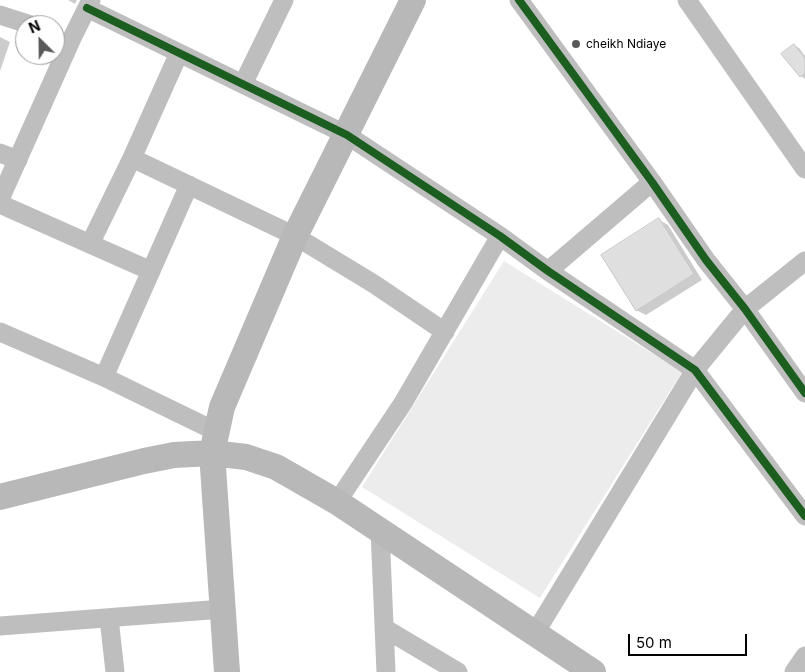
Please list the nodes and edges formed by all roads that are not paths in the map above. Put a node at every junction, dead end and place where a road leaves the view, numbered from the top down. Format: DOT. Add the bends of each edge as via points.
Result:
graph roads {
  1 [pos="284,0"];
  2 [pos="413,0"];
  3 [pos="519,0"];
  4 [pos="687,0"];
  5 [pos="89,4"];
  6 [pos="0,15"];
  7 [pos="15,20"];
  8 [pos="65,34"];
  9 [pos="179,53"];
  10 [pos="53,65"];
  11 [pos="243,84"];
  12 [pos="347,135"];
  13 [pos="0,153"];
  14 [pos="132,158"];
  15 [pos="18,160"];
  16 [pos="805,169"];
  17 [pos="652,182"];
  18 [pos="189,185"];
  19 [pos="0,198"];
  20 [pos="0,204"];
  21 [pos="295,236"];
  22 [pos="500,236"];
  23 [pos="90,244"];
  24 [pos="805,261"];
  25 [pos="548,270"];
  26 [pos="151,272"];
  27 [pos="745,310"];
  28 [pos="0,332"];
  29 [pos="445,332"];
  30 [pos="694,370"];
  31 [pos="104,377"];
  32 [pos="805,394"];
  33 [pos="215,442"];
  34 [pos="0,498"];
  35 [pos="337,502"];
  36 [pos="805,516"];
  37 [pos="380,530"];
  38 [pos="223,609"];
  39 [pos="109,618"];
  40 [pos="0,626"];
  41 [pos="384,628"];
  42 [pos="535,633"];
  43 [pos="805,656"];
  44 [pos="115,672"];
  45 [pos="227,672"];
  46 [pos="386,672"];
  47 [pos="458,672"];
  48 [pos="593,672"];
  49 [pos="794,672"];
  1 -- 11 [label="street"];
  2 -- 12 [label="main road"];
  3 -- 17 [label="street"];
  4 -- 16 [label="street"];
  5 -- 8 [label="street"];
  5 -- 9 [label="street"];
  6 -- 7 [label="street"];
  9 -- 11 [label="street"];
  9 -- 14 [label="street"];
  10 -- 15 [label="street"];
  11 -- 12 [label="street"];
  12 -- 21 [label="main road"];
  12 -- 22 [label="street"];
  13 -- 15 [label="street"];
  14 -- 18 [label="street"];
  14 -- 23 [label="street"];
  15 -- 19 [label="street"];
  17 -- 25 [label="street"];
  17 -- 27 [label="street"];
  18 -- 21 [label="street"];
  18 -- 26 [label="street"];
  20 -- 23 [label="street"];
  21 -- 29 [label="street"];
  21 -- 33 [label="main road" via="222,407"];
  22 -- 25 [label="street"];
  22 -- 29 [label="street"];
  23 -- 26 [label="street"];
  24 -- 27 [label="street"];
  25 -- 30 [label="street"];
  26 -- 31 [label="street"];
  27 -- 30 [label="street"];
  27 -- 32 [label="street"];
  28 -- 31 [label="street"];
  29 -- 35 [label="street" via="403,403"];
  30 -- 36 [label="street"];
  30 -- 42 [label="street"];
  31 -- 33 [label="street"];
  33 -- 34 [label="main road"];
  33 -- 35 [label="main road" via="276,467"];
  33 -- 38 [label="main road"];
  35 -- 37 [label="main road"];
  37 -- 41 [label="street"];
  37 -- 42 [label="main road"];
  38 -- 39 [label="street"];
  38 -- 45 [label="main road"];
  39 -- 40 [label="street"];
  39 -- 44 [label="street"];
  41 -- 46 [label="street"];
  41 -- 47 [label="street"];
  42 -- 48 [label="main road"];
  43 -- 49 [label="street"];
}
